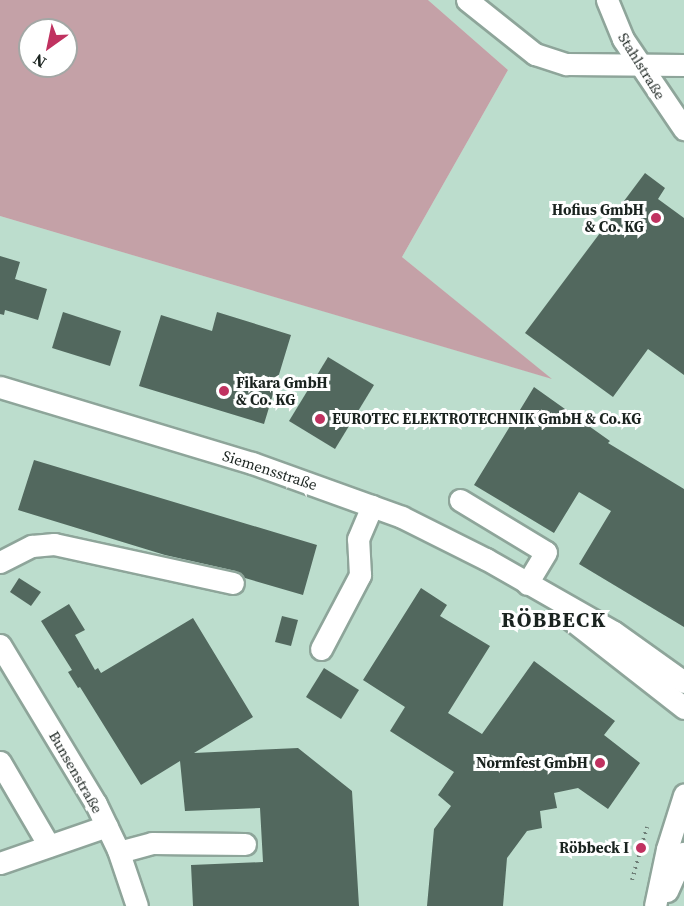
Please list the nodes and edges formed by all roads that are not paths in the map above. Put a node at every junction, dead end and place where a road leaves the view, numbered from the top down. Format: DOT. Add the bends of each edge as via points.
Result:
graph roads {
  1 [pos="467,0"];
  2 [pos="607,0"];
  3 [pos="638,65"];
  4 [pos="684,65"];
  5 [pos="684,129"];
  6 [pos="0,387"];
  7 [pos="460,500"];
  8 [pos="372,506"];
  9 [pos="0,562"];
  10 [pos="233,583"];
  11 [pos="526,584"];
  12 [pos="0,645"];
  13 [pos="321,649"];
  14 [pos="684,682"];
  15 [pos="684,708"];
  16 [pos="0,762"];
  17 [pos="684,795"];
  18 [pos="107,826"];
  19 [pos="245,844"];
  20 [pos="48,846"];
  21 [pos="119,852"];
  22 [pos="684,853"];
  23 [pos="0,863"];
  24 [pos="137,906"];
  25 [pos="655,906"];
  26 [pos="660,906"];
  1 -- 3 [label="street" via="535,54 566,64"];
  2 -- 3 [label="street, Stahlstraße"];
  3 -- 4 [label="street"];
  3 -- 5 [label="street, Stahlstraße"];
  6 -- 8 [label="street, Siemensstraße" via="252,463"];
  7 -- 11 [label="street" via="546,552"];
  8 -- 11 [label="street, Siemensstraße" via="444,537"];
  8 -- 13 [label="street" via="358,539 360,575"];
  9 -- 10 [label="street" via="32,546 54,544"];
  11 -- 14 [label="street, Siemensstraße" via="614,632"];
  11 -- 15 [label="street, Siemensstraße"];
  12 -- 18 [label="street, Bunsenstraße"];
  16 -- 20 [label="street"];
  17 -- 25 [label="street"];
  18 -- 20 [label="street"];
  18 -- 21 [label="street, Bunsenstraße"];
  19 -- 21 [label="street" via="152,843"];
  20 -- 23 [label="street"];
  21 -- 24 [label="street, Bunsenstraße"];
  22 -- 26 [label="street"];
}
